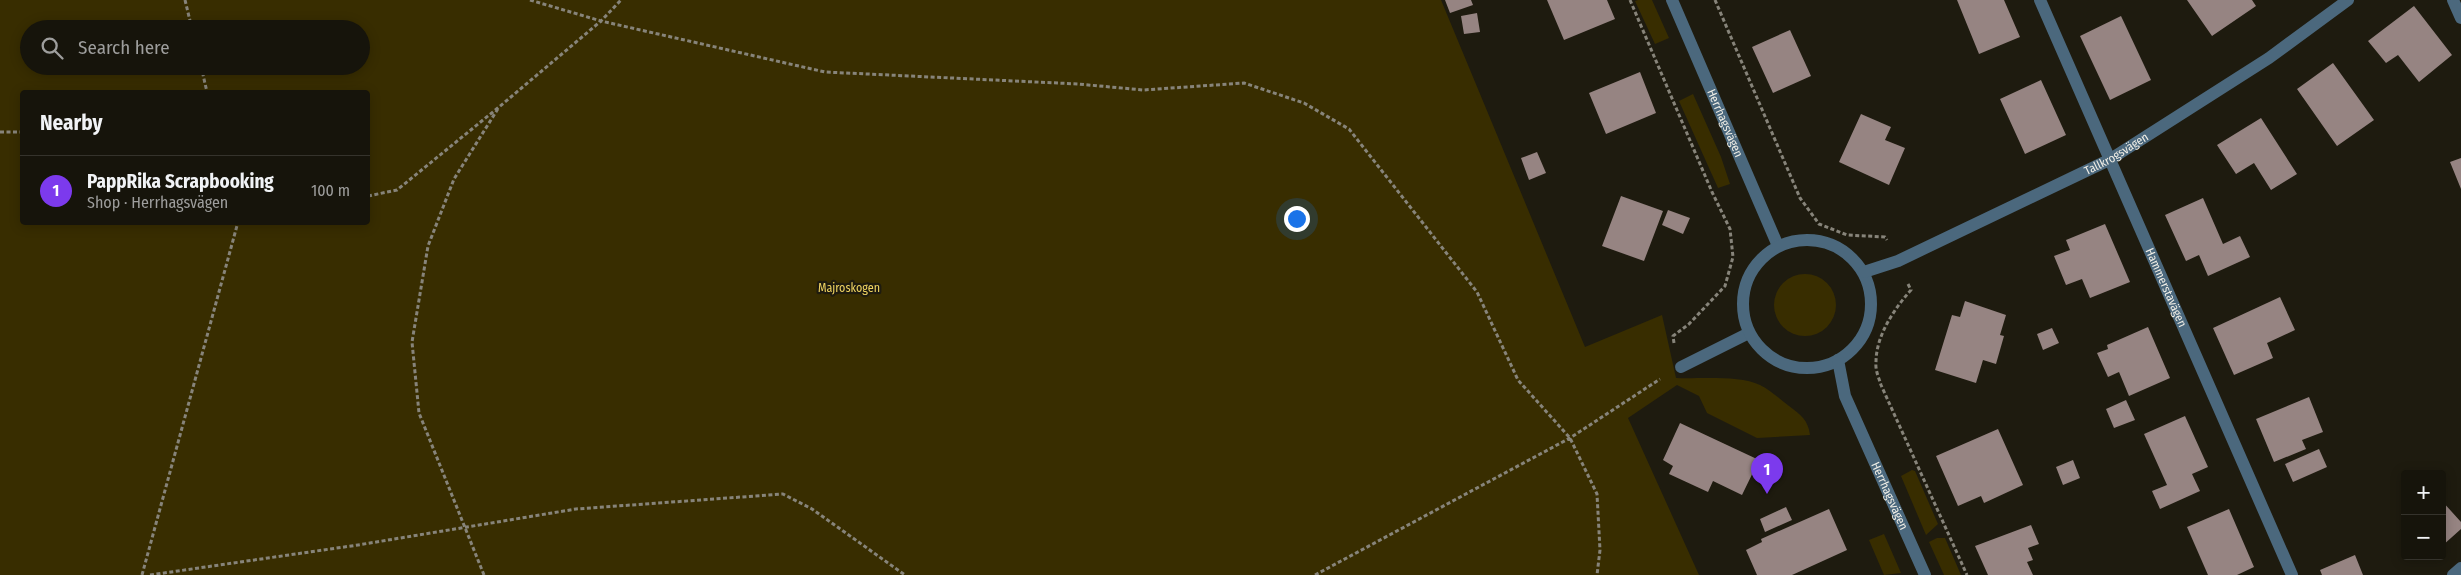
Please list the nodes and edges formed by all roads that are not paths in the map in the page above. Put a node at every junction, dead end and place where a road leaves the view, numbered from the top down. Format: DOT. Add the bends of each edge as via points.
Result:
graph roads {
  1 [pos="1672,0"];
  2 [pos="2040,0"];
  3 [pos="2348,0"];
  4 [pos="2453,0"];
  5 [pos="2461,18"];
  6 [pos="2109,160"];
  7 [pos="1778,246"];
  8 [pos="1864,272"];
  9 [pos="1750,334"];
  10 [pos="1838,360"];
  11 [pos="1681,367"];
  12 [pos="2461,568"];
  13 [pos="1925,575"];
  14 [pos="2292,575"];
  15 [pos="2454,575"];
  1 -- 7 [label="street, Herrhagsvägen"];
  2 -- 6 [label="street, Hammerstavägen"];
  3 -- 6 [label="street, Tallkrogsvägen" via="2269,58"];
  4 -- 5 [label="street"];
  6 -- 8 [label="street, Tallkrogsvägen" via="1898,261"];
  6 -- 14 [label="street, Hammerstavägen"];
  7 -- 8 [label="street" via="1802,239 1826,242 1848,254"];
  7 -- 9 [label="street" via="1762,257 1749,274 1743,293 1743,314"];
  8 -- 10 [label="street" via="1871,297 1869,322 1857,344"];
  9 -- 10 [label="street" via="1762,350 1778,362 1798,368 1819,367"];
  9 -- 11 [label="street"];
  10 -- 13 [label="street, Herrhagsvägen" via="1845,396"];
  12 -- 15 [label="street"];
}
